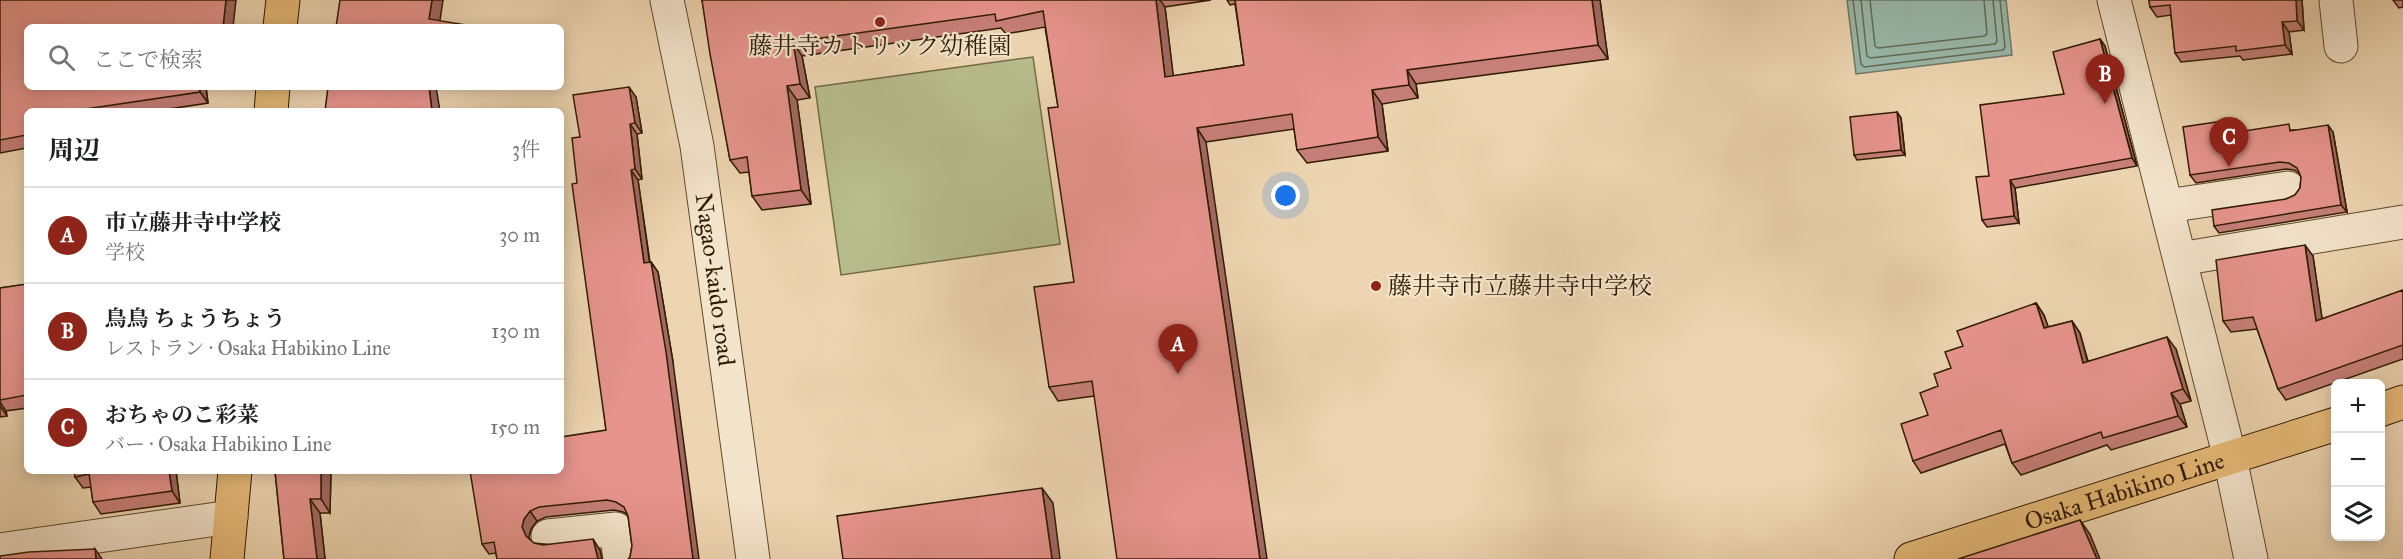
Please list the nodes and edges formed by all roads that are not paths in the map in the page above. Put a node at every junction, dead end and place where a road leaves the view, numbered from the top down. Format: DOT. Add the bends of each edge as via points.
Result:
graph roads {
  1 [pos="284,0"];
  2 [pos="667,0"];
  3 [pos="2114,0"];
  4 [pos="2336,0"];
  5 [pos="280,24"];
  6 [pos="2341,46"];
  7 [pos="273,90"];
  8 [pos="271,108"];
  9 [pos="2288,188"];
  10 [pos="2167,206"];
  11 [pos="2403,222"];
  12 [pos="2180,259"];
  13 [pos="2403,402"];
  14 [pos="2385,408"];
  15 [pos="2331,426"];
  16 [pos="2230,458"];
  17 [pos="235,474"];
  18 [pos="231,517"];
  19 [pos="548,536"];
  20 [pos="0,550"];
  21 [pos="227,559"];
  22 [pos="620,559"];
  23 [pos="753,559"];
  24 [pos="1911,559"];
  25 [pos="2251,559"];
  1 -- 5 [label="main road"];
  2 -- 23 [label="street, Nagao-kaido road" via="697,146"];
  3 -- 10 [label="street"];
  4 -- 6 [label="street"];
  7 -- 8 [label="main road"];
  9 -- 10 [label="street"];
  10 -- 12 [label="street"];
  11 -- 12 [label="street"];
  12 -- 16 [label="street"];
  13 -- 14 [label="main road"];
  15 -- 16 [label="main road, Osaka Habikino Line"];
  16 -- 24 [label="main road, Osaka Habikino Line"];
  16 -- 25 [label="street"];
  17 -- 18 [label="main road"];
  18 -- 20 [label="street"];
  18 -- 21 [label="main road"];
  19 -- 22 [label="street" via="616,529"];
}
